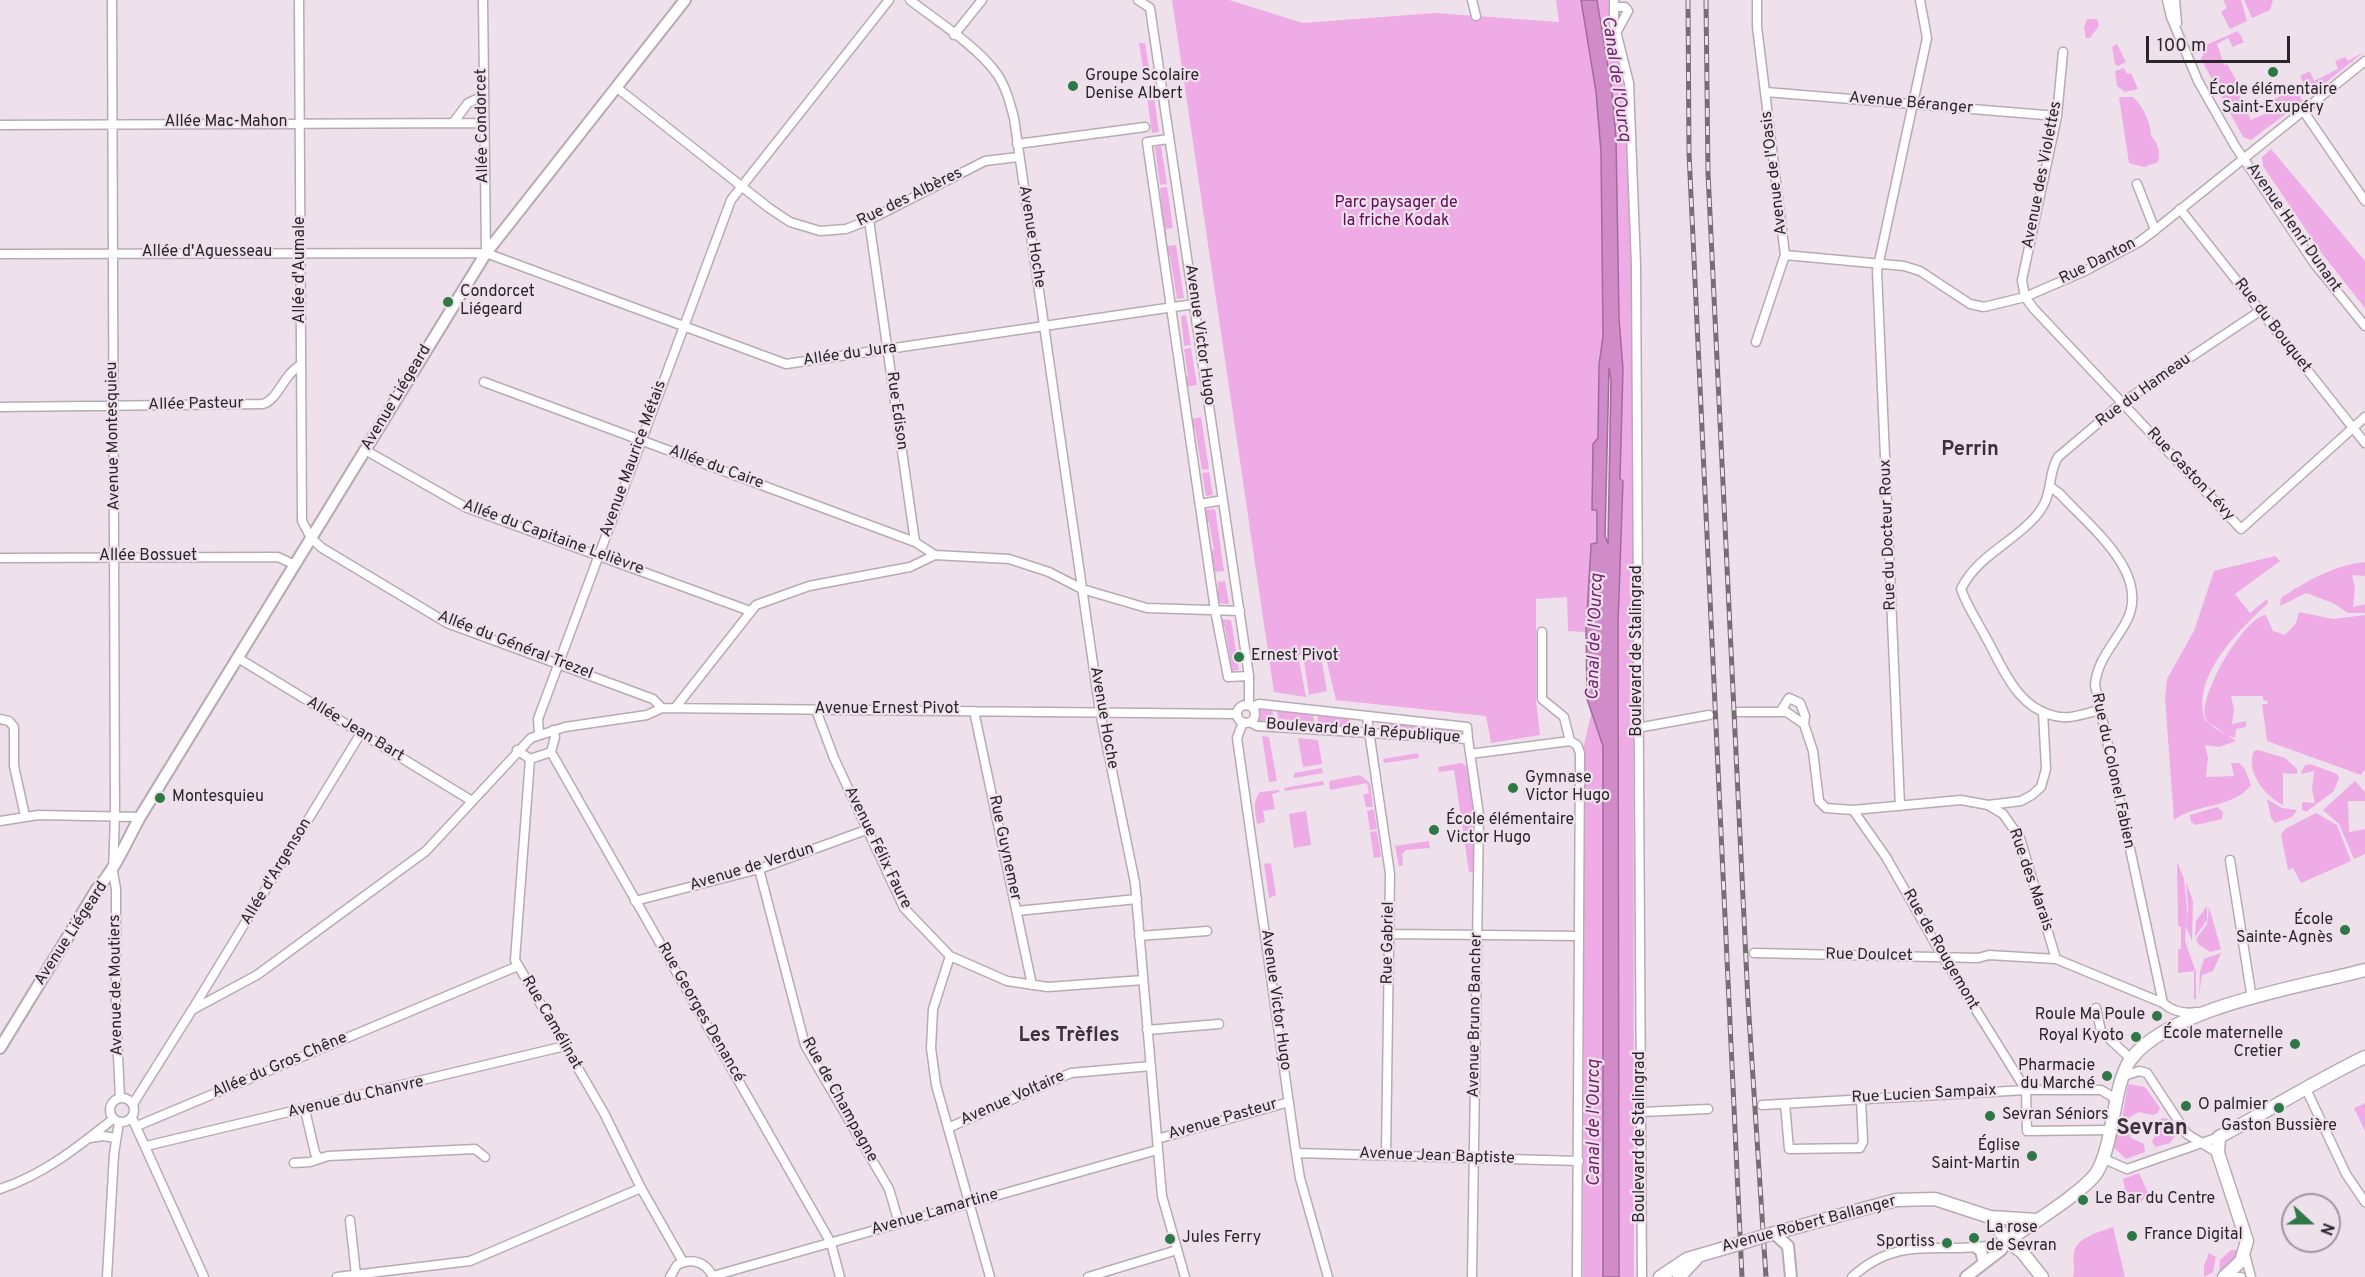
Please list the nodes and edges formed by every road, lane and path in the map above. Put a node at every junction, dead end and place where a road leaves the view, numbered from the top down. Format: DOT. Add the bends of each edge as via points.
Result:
graph roads {
  1 [pos="112,0"];
  2 [pos="299,0"];
  3 [pos="483,0"];
  4 [pos="685,0"];
  5 [pos="889,0"];
  6 [pos="910,0"];
  7 [pos="982,0"];
  8 [pos="1138,0"];
  9 [pos="1472,0"];
  10 [pos="1757,0"];
  11 [pos="1920,0"];
  12 [pos="2167,0"];
  13 [pos="2175,0"];
  14 [pos="1614,4"];
  15 [pos="1476,16"];
  16 [pos="2178,30"];
  17 [pos="1616,33"];
  18 [pos="954,35"];
  19 [pos="2063,52"];
  20 [pos="2365,61"];
  21 [pos="616,87"];
  22 [pos="1766,92"];
  23 [pos="483,96"];
  24 [pos="1913,104"];
  25 [pos="2304,111"];
  26 [pos="2057,116"];
  27 [pos="300,123"];
  28 [pos="453,123"];
  29 [pos="483,123"];
  30 [pos="113,124"];
  31 [pos="0,125"];
  32 [pos="1145,127"];
  33 [pos="1169,139"];
  34 [pos="1017,144"];
  35 [pos="1018,157"];
  36 [pos="2244,158"];
  37 [pos="2137,184"];
  38 [pos="740,187"];
  39 [pos="2365,201"];
  40 [pos="2180,209"];
  41 [pos="869,220"];
  42 [pos="2155,230"];
  43 [pos="301,253"];
  44 [pos="486,253"];
  45 [pos="0,254"];
  46 [pos="114,254"];
  47 [pos="1785,255"];
  48 [pos="1879,263"];
  49 [pos="536,271"];
  50 [pos="2025,297"];
  51 [pos="1194,304"];
  52 [pos="1173,308"];
  53 [pos="2260,310"];
  54 [pos="684,326"];
  55 [pos="2365,327"];
  56 [pos="1045,328"];
  57 [pos="1756,342"];
  58 [pos="888,350"];
  59 [pos="301,365"];
  60 [pos="484,382"];
  61 [pos="2123,402"];
  62 [pos="0,406"];
  63 [pos="113,406"];
  64 [pos="2365,417"];
  65 [pos="2353,428"];
  66 [pos="641,440"];
  67 [pos="2365,443"];
  68 [pos="365,450"];
  69 [pos="2052,488"];
  70 [pos="1223,501"];
  71 [pos="1200,504"];
  72 [pos="311,538"];
  73 [pos="915,542"];
  74 [pos="599,554"];
  75 [pos="935,555"];
  76 [pos="115,556"];
  77 [pos="0,558"];
  78 [pos="295,565"];
  79 [pos="1082,589"];
  80 [pos="1215,610"];
  81 [pos="750,611"];
  82 [pos="1240,611"];
  83 [pos="1542,632"];
  84 [pos="238,658"];
  85 [pos="559,663"];
  86 [pos="1249,676"];
  87 [pos="1250,706"];
  88 [pos="662,708"];
  89 [pos="675,708"];
  90 [pos="816,710"];
  91 [pos="2100,710"];
  92 [pos="974,711"];
  93 [pos="1100,712"];
  94 [pos="1738,712"];
  95 [pos="1784,712"];
  96 [pos="2043,712"];
  97 [pos="1710,715"];
  98 [pos="1367,717"];
  99 [pos="0,719"];
  100 [pos="1243,719"];
  101 [pos="1804,724"];
  102 [pos="1637,728"];
  103 [pos="553,730"];
  104 [pos="361,733"];
  105 [pos="539,733"];
  106 [pos="1369,733"];
  107 [pos="1468,739"];
  108 [pos="1570,741"];
  109 [pos="518,750"];
  110 [pos="551,752"];
  111 [pos="1470,754"];
  112 [pos="530,759"];
  113 [pos="472,801"];
  114 [pos="1988,805"];
  115 [pos="1900,806"];
  116 [pos="1853,810"];
  117 [pos="115,815"];
  118 [pos="25,816"];
  119 [pos="140,817"];
  120 [pos="0,821"];
  121 [pos="866,830"];
  122 [pos="2230,860"];
  123 [pos="759,869"];
  124 [pos="113,872"];
  125 [pos="1137,899"];
  126 [pos="635,900"];
  127 [pos="1017,911"];
  128 [pos="1207,931"];
  129 [pos="1390,934"];
  130 [pos="1477,935"];
  131 [pos="1139,936"];
  132 [pos="1579,936"];
  133 [pos="1754,954"];
  134 [pos="950,956"];
  135 [pos="1943,957"];
  136 [pos="2056,959"];
  137 [pos="518,966"];
  138 [pos="2365,970"];
  139 [pos="1143,980"];
  140 [pos="1032,985"];
  141 [pos="2251,994"];
  142 [pos="2163,1003"];
  143 [pos="2096,1008"];
  144 [pos="192,1010"];
  145 [pos="2209,1011"];
  146 [pos="1219,1024"];
  147 [pos="1147,1030"];
  148 [pos="565,1046"];
  149 [pos="0,1048"];
  150 [pos="2365,1057"];
  151 [pos="2131,1059"];
  152 [pos="1150,1066"];
  153 [pos="2124,1076"];
  154 [pos="2306,1089"];
  155 [pos="2025,1090"];
  156 [pos="120,1098"];
  157 [pos="1861,1099"];
  158 [pos="2118,1101"];
  159 [pos="1289,1102"];
  160 [pos="133,1104"];
  161 [pos="1785,1104"];
  162 [pos="1762,1105"];
  163 [pos="1707,1109"];
  164 [pos="305,1110"];
  165 [pos="1641,1112"];
  166 [pos="116,1121"];
  167 [pos="134,1122"];
  168 [pos="948,1128"];
  169 [pos="2110,1130"];
  170 [pos="2219,1137"];
  171 [pos="90,1138"];
  172 [pos="116,1138"];
  173 [pos="1157,1139"];
  174 [pos="2198,1142"];
  175 [pos="146,1146"];
  176 [pos="1157,1150"];
  177 [pos="1296,1153"];
  178 [pos="2218,1153"];
  179 [pos="1386,1155"];
  180 [pos="318,1157"];
  181 [pos="485,1157"];
  182 [pos="2102,1158"];
  183 [pos="1474,1160"];
  184 [pos="1579,1161"];
  185 [pos="294,1163"];
  186 [pos="641,1188"];
  187 [pos="0,1189"];
  188 [pos="2365,1202"];
  189 [pos="969,1203"];
  190 [pos="1990,1217"];
  191 [pos="350,1220"];
  192 [pos="2037,1220"];
  193 [pos="899,1223"];
  194 [pos="1772,1234"];
  195 [pos="2007,1241"];
  196 [pos="831,1243"];
  197 [pos="1976,1247"];
  198 [pos="1177,1251"];
  199 [pos="2022,1252"];
  200 [pos="2246,1254"];
  201 [pos="1699,1256"];
  202 [pos="682,1262"];
  203 [pos="1984,1263"];
  204 [pos="356,1275"];
  205 [pos="1644,1275"];
  206 [pos="713,1276"];
  207 [pos="2228,1276"];
  208 [pos="107,1277"];
  209 [pos="204,1277"];
  210 [pos="337,1277"];
  211 [pos="670,1277"];
  212 [pos="840,1277"];
  213 [pos="990,1277"];
  214 [pos="1088,1277"];
  215 [pos="1185,1277"];
  216 [pos="1328,1277"];
  217 [pos="1472,1277"];
  218 [pos="1577,1277"];
  219 [pos="1660,1277"];
  220 [pos="1679,1277"];
  221 [pos="1791,1277"];
  222 [pos="1852,1277"];
  223 [pos="1966,1277"];
  224 [pos="2042,1277"];
  225 [pos="2241,1277"];
  226 [pos="2251,1277"];
  1 -- 30 [label="street, Avenue Montesquieu"];
  2 -- 27 [label="street, Allée d'Aumale"];
  3 -- 23 [label="street, Allée Condorcet"];
  4 -- 21 [label="street, Avenue Liégeard"];
  5 -- 38 [label="street, Avenue Maurice Métais"];
  6 -- 18 [label="street, Avenue Hoche"];
  7 -- 18 [label="street"];
  8 -- 33 [label="street, Avenue Victor Hugo" via="1150,8"];
  9 -- 15 [label="street"];
  10 -- 22 [label="street, Avenue de l'Oasis"];
  11 -- 24 [label="street, Rue du Docteur Roux" via="1927,34"];
  12 -- 16 [label="street"];
  13 -- 16 [label="street"];
  14 -- 17 [label="street, Boulevard de Stalingrad"];
  14 -- 17 [label="street" via="1628,11"];
  16 -- 36 [label="street, Avenue Henri Dunant" via="2205,95"];
  17 -- 102 [label="street, Boulevard de Stalingrad" via="1629,83 1636,243"];
  18 -- 34 [label="street, Avenue Hoche" via="997,74 1009,99"];
  19 -- 26 [label="street, Avenue des Violettes"];
  20 -- 25 [label="street, Rue Danton"];
  21 -- 38 [label="street, Rue des Albères"];
  21 -- 44 [label="street, Avenue Liégeard"];
  22 -- 24 [label="street, Avenue Béranger"];
  22 -- 47 [label="street, Avenue de l'Oasis"];
  23 -- 28 [label="street" via="468,103"];
  23 -- 29 [label="street, Allée Condorcet"];
  24 -- 26 [label="street, Avenue Béranger"];
  24 -- 48 [label="street, Rue du Docteur Roux"];
  25 -- 36 [label="street, Rue Danton"];
  25 -- 39 [label="street"];
  26 -- 50 [label="street, Avenue des Violettes" via="2022,280"];
  27 -- 28 [label="street, Allée Mac-Mahon"];
  27 -- 30 [label="street, Allée Mac-Mahon"];
  27 -- 43 [label="street, Allée d'Aumale"];
  28 -- 29 [label="street, Allée Mac-Mahon"];
  29 -- 44 [label="street, Allée Condorcet"];
  30 -- 31 [label="street, Allée Mac-Mahon"];
  30 -- 46 [label="street, Avenue Montesquieu"];
  32 -- 34 [label="street"];
  33 -- 51 [label="street, Avenue Victor Hugo"];
  33 -- 52 [label="street, Avenue Victor Hugo" via="1147,142"];
  34 -- 35 [label="street, Avenue Hoche"];
  35 -- 41 [label="street, Rue des Albères" via="985,161"];
  35 -- 56 [label="street, Avenue Hoche"];
  36 -- 40 [label="street, Rue Danton"];
  36 -- 55 [label="street, Avenue Henri Dunant" via="2314,263"];
  37 -- 42 [label="street"];
  38 -- 41 [label="street, Rue des Albères" via="790,222 820,231 846,229"];
  38 -- 54 [label="street, Avenue Maurice Métais" via="731,200"];
  40 -- 42 [label="street, Rue Danton"];
  40 -- 53 [label="street, Rue du Bouquet"];
  41 -- 58 [label="street, Rue Edison"];
  42 -- 50 [label="street, Rue Danton" via="2085,271"];
  43 -- 44 [label="street, Allée d'Aguesseau"];
  43 -- 46 [label="street, Allée d'Aguesseau"];
  43 -- 59 [label="street, Allée d'Aumale"];
  44 -- 49 [label="street, Allée d'Aguesseau"];
  44 -- 68 [label="street, Avenue Liégeard"];
  45 -- 46 [label="street, Allée d'Aguesseau"];
  46 -- 63 [label="street, Avenue Montesquieu"];
  47 -- 48 [label="street, Rue Danton"];
  47 -- 57 [label="street, Avenue de l'Oasis"];
  48 -- 50 [label="street, Rue Danton" via="1920,271 1960,298 1984,307"];
  48 -- 115 [label="street, Rue du Docteur Roux"];
  49 -- 54 [label="street, Allée du Jura"];
  50 -- 61 [label="street, Rue Gaston Lévy"];
  51 -- 52 [label="street, Allée du Jura"];
  51 -- 70 [label="street, Avenue Victor Hugo"];
  52 -- 56 [label="street, Allée du Jura"];
  52 -- 71 [label="street, Avenue Victor Hugo"];
  53 -- 61 [label="street, Rue du Hameau"];
  53 -- 65 [label="street, Rue du Bouquet"];
  54 -- 58 [label="street, Allée du Jura" via="786,364"];
  54 -- 66 [label="street, Avenue Maurice Métais"];
  56 -- 58 [label="street, Allée du Jura"];
  56 -- 79 [label="street, Avenue Hoche"];
  58 -- 73 [label="street, Rue Edison"];
  59 -- 63 [label="street, Allée Pasteur" via="263,404"];
  59 -- 72 [label="street, Allée d'Aumale" via="302,521"];
  60 -- 66 [label="street, Allée du Caire"];
  61 -- 65 [label="street, Rue Gaston Lévy" via="2241,530"];
  61 -- 69 [label="street, Rue du Hameau" via="2058,457 2052,467"];
  62 -- 63 [label="street, Allée Pasteur"];
  63 -- 76 [label="street, Avenue Montesquieu"];
  64 -- 65 [label="street, Rue Gaston Lévy"];
  65 -- 67 [label="street, Rue du Bouquet"];
  66 -- 73 [label="street, Allée du Caire"];
  66 -- 74 [label="street, Avenue Maurice Métais"];
  68 -- 72 [label="street, Avenue Liégeard"];
  68 -- 74 [label="street, Allée du Capitaine Lelièvre" via="465,507"];
  69 -- 91 [label="street, Rue du Colonel Fabien" via="2114,554 2130,579 2131,610 2095,676"];
  69 -- 96 [label="street" via="2036,516 1986,556 1961,589 2006,677"];
  70 -- 71 [label="street"];
  70 -- 82 [label="street, Avenue Victor Hugo"];
  71 -- 80 [label="street, Avenue Victor Hugo"];
  72 -- 78 [label="street, Avenue Liégeard"];
  72 -- 85 [label="street, Allée du Général Trezel" via="447,623"];
  73 -- 75 [label="street"];
  74 -- 81 [label="street, Allée du Capitaine Lelièvre"];
  74 -- 85 [label="street, Avenue Maurice Métais"];
  75 -- 79 [label="street" via="1009,559 1039,568"];
  75 -- 81 [label="street" via="910,567 793,590"];
  76 -- 77 [label="street, Allée Bossuet"];
  76 -- 78 [label="street, Allée Bossuet" via="278,557"];
  76 -- 117 [label="street, Avenue Montesquieu"];
  78 -- 84 [label="street, Avenue Liégeard"];
  79 -- 80 [label="street" via="1147,608"];
  79 -- 93 [label="street, Avenue Hoche"];
  80 -- 82 [label="street"];
  80 -- 86 [label="street, Avenue Victor Hugo" via="1227,677"];
  81 -- 89 [label="street"];
  82 -- 86 [label="street, Avenue Victor Hugo"];
  83 -- 108 [label="street" via="1542,699 1564,717"];
  84 -- 104 [label="street, Allée Jean Bart"];
  84 -- 119 [label="street, Avenue Liégeard"];
  85 -- 88 [label="street, Allée du Général Trezel" via="652,699"];
  85 -- 105 [label="street, Avenue Maurice Métais" via="538,719"];
  86 -- 87 [label="street, Avenue Victor Hugo"];
  87 -- 98 [label="street"];
  87 -- 100 [label="street" via="1240,707"];
  87 -- 100 [label="street, Avenue Victor Hugo" via="1255,716"];
  88 -- 89 [label="street, Avenue Ernest Pivot"];
  88 -- 103 [label="street, Avenue Ernest Pivot" via="647,715"];
  89 -- 90 [label="street, Avenue Ernest Pivot"];
  90 -- 92 [label="street, Avenue Ernest Pivot"];
  90 -- 121 [label="street, Avenue Félix Faure"];
  91 -- 96 [label="street" via="2065,717"];
  91 -- 142 [label="street, Rue du Colonel Fabien"];
  92 -- 93 [label="street, Avenue Ernest Pivot"];
  92 -- 127 [label="street, Rue Guynemer"];
  93 -- 100 [label="street, Avenue Ernest Pivot"];
  93 -- 125 [label="street, Avenue Hoche"];
  94 -- 95 [label="street"];
  95 -- 101 [label="street"];
  95 -- 101 [label="street, Rue des Marais" via="1785,701 1797,700 1805,716"];
  96 -- 114 [label="street" via="2046,769 2041,787 2020,801"];
  97 -- 102 [label="street"];
  98 -- 106 [label="street, Rue Gabriel"];
  98 -- 107 [label="street" via="1467,727"];
  99 -- 118 [label="street" via="14,727 14,766"];
  100 -- 106 [label="street, Boulevard de la République" via="1257,726"];
  100 -- 159 [label="street, Avenue Victor Hugo" via="1237,738"];
  101 -- 116 [label="street, Rue des Marais" via="1813,751 1819,801 1833,810"];
  102 -- 165 [label="street, Boulevard de Stalingrad"];
  103 -- 105 [label="street, Avenue Ernest Pivot"];
  103 -- 110 [label="street"];
  104 -- 113 [label="street, Allée Jean Bart"];
  104 -- 144 [label="street, Allée d'Argenson"];
  105 -- 109 [label="street"];
  106 -- 107 [label="street, Boulevard de la République"];
  106 -- 129 [label="street, Rue Gabriel" via="1390,874"];
  107 -- 111 [label="street, Boulevard de la République"];
  108 -- 111 [label="street, Boulevard de la République"];
  108 -- 132 [label="street" via="1580,753"];
  109 -- 112 [label="street"];
  109 -- 113 [label="street"];
  110 -- 112 [label="street"];
  110 -- 126 [label="street, Rue Georges Denancé"];
  111 -- 130 [label="street, Avenue Bruno Bancher" via="1479,815"];
  112 -- 137 [label="street, Rue Camélinat" via="514,956"];
  113 -- 144 [label="street" via="426,851 257,975"];
  114 -- 115 [label="street, Rue des Marais" via="1961,800"];
  114 -- 136 [label="street, Rue des Marais" via="2004,814 2017,832"];
  115 -- 116 [label="street, Rue des Marais"];
  116 -- 135 [label="street, Rue de Rougemont" via="1886,857"];
  117 -- 118 [label="street"];
  117 -- 119 [label="street"];
  117 -- 124 [label="street, Avenue Montesquieu"];
  118 -- 120 [label="street"];
  119 -- 124 [label="street, Avenue Liégeard"];
  121 -- 123 [label="street, Avenue de Verdun"];
  121 -- 134 [label="street, Avenue Félix Faure" via="903,908"];
  122 -- 141 [label="street"];
  123 -- 126 [label="street, Avenue de Verdun"];
  123 -- 193 [label="street, Rue de Champagne" via="805,1045 890,1188"];
  124 -- 149 [label="street, Avenue Liégeard" via="97,889"];
  124 -- 156 [label="street, Avenue de Moutiers"];
  125 -- 127 [label="street"];
  125 -- 131 [label="street, Avenue Hoche"];
  126 -- 196 [label="street, Rue Georges Denancé"];
  127 -- 140 [label="street, Rue Guynemer"];
  128 -- 131 [label="street"];
  129 -- 130 [label="street"];
  129 -- 179 [label="street, Rue Gabriel"];
  130 -- 132 [label="street"];
  130 -- 183 [label="street, Avenue Bruno Bancher"];
  131 -- 139 [label="street, Avenue Hoche"];
  132 -- 184 [label="street"];
  133 -- 135 [label="street, Rue Doulcet"];
  134 -- 140 [label="street, Avenue Félix Faure" via="1007,981"];
  134 -- 168 [label="street" via="933,1009 931,1048"];
  135 -- 136 [label="street, Rue Doulcet"];
  135 -- 155 [label="street, Rue de Rougemont"];
  136 -- 142 [label="street"];
  137 -- 148 [label="street, Rue Camélinat"];
  137 -- 167 [label="street, Allée du Gros Chêne"];
  138 -- 141 [label="main road"];
  139 -- 140 [label="street, Avenue Félix Faure"];
  139 -- 147 [label="street, Avenue Hoche"];
  141 -- 145 [label="main road"];
  142 -- 145 [label="street" via="2185,1014"];
  143 -- 151 [label="street" via="2101,1031"];
  144 -- 160 [label="street, Allée d'Argenson"];
  145 -- 151 [label="main road" via="2157,1035"];
  146 -- 147 [label="street"];
  147 -- 152 [label="street, Avenue Hoche"];
  148 -- 164 [label="street, Avenue du Chanvre"];
  148 -- 186 [label="street, Rue Camélinat"];
  150 -- 154 [label="main road" via="2314,1081"];
  151 -- 153 [label="main road"];
  152 -- 168 [label="street, Avenue Voltaire" via="1071,1073"];
  152 -- 173 [label="street, Avenue Hoche"];
  153 -- 158 [label="main road"];
  153 -- 174 [label="street" via="2139,1071 2147,1073 2187,1134"];
  154 -- 170 [label="main road"];
  154 -- 188 [label="street" via="2357,1194"];
  155 -- 157 [label="street, Rue Lucien Sampaix"];
  155 -- 158 [label="street, Rue Lucien Sampaix" via="2101,1090"];
  155 -- 169 [label="street" via="2027,1131"];
  156 -- 160 [label="street"];
  156 -- 166 [label="street" via="110,1108"];
  157 -- 161 [label="street, Rue Lucien Sampaix"];
  157 -- 161 [label="street" via="1860,1148 1789,1149"];
  158 -- 169 [label="main road"];
  159 -- 173 [label="street, Avenue Pasteur"];
  159 -- 177 [label="street, Avenue Victor Hugo"];
  160 -- 167 [label="street"];
  161 -- 162 [label="street, Rue Lucien Sampaix"];
  163 -- 165 [label="street"];
  164 -- 175 [label="street, Avenue du Chanvre"];
  164 -- 180 [label="street"];
  165 -- 205 [label="street, Boulevard de Stalingrad"];
  166 -- 167 [label="street"];
  166 -- 171 [label="street"];
  166 -- 172 [label="street"];
  167 -- 175 [label="street"];
  168 -- 189 [label="street"];
  169 -- 182 [label="main road"];
  170 -- 174 [label="street"];
  170 -- 178 [label="main road"];
  171 -- 172 [label="street"];
  171 -- 187 [label="street" via="28,1180"];
  172 -- 208 [label="street"];
  173 -- 176 [label="street, Avenue Hoche"];
  174 -- 178 [label="street"];
  174 -- 182 [label="street" via="2125,1169"];
  175 -- 209 [label="street"];
  176 -- 189 [label="street, Avenue Lamartine"];
  176 -- 198 [label="street, Avenue Hoche" via="1162,1196"];
  177 -- 179 [label="street, Avenue Jean Baptiste"];
  177 -- 216 [label="street, Avenue Victor Hugo"];
  178 -- 200 [label="main road" via="2246,1235"];
  179 -- 183 [label="street, Avenue Jean Baptiste"];
  180 -- 181 [label="street" via="475,1149"];
  180 -- 185 [label="street"];
  182 -- 192 [label="main road" via="2091,1179"];
  183 -- 184 [label="street, Avenue Jean Baptiste"];
  183 -- 217 [label="street, Avenue Bruno Bancher"];
  184 -- 218 [label="street"];
  186 -- 202 [label="street, Rue Camélinat"];
  186 -- 204 [label="street" via="470,1261"];
  189 -- 193 [label="street, Avenue Lamartine"];
  189 -- 213 [label="street"];
  190 -- 192 [label="main road, Avenue Robert Ballanger"];
  190 -- 194 [label="main road, Avenue Robert Ballanger" via="1944,1201 1902,1199"];
  190 -- 195 [label="main road"];
  191 -- 204 [label="street"];
  192 -- 195 [label="main road"];
  192 -- 199 [label="main road" via="2025,1236"];
  193 -- 196 [label="street, Avenue Lamartine"];
  194 -- 201 [label="main road, Avenue Robert Ballanger, bridge"];
  194 -- 221 [label="street" via="1788,1246"];
  195 -- 197 [label="street"];
  195 -- 199 [label="main road"];
  195 -- 203 [label="street"];
  196 -- 206 [label="street, Avenue Lamartine"];
  196 -- 212 [label="street, Rue Georges Denancé"];
  197 -- 203 [label="street"];
  197 -- 222 [label="street" via="1893,1251"];
  198 -- 214 [label="street"];
  198 -- 215 [label="street, Avenue Hoche"];
  199 -- 224 [label="main road"];
  200 -- 207 [label="main road"];
  200 -- 226 [label="street"];
  201 -- 219 [label="main road, Avenue Robert Ballanger" via="1675,1265"];
  201 -- 220 [label="main road"];
  202 -- 206 [label="street" via="700,1263"];
  202 -- 211 [label="street"];
  203 -- 223 [label="street"];
  204 -- 210 [label="street"];
  207 -- 225 [label="street"];
}
